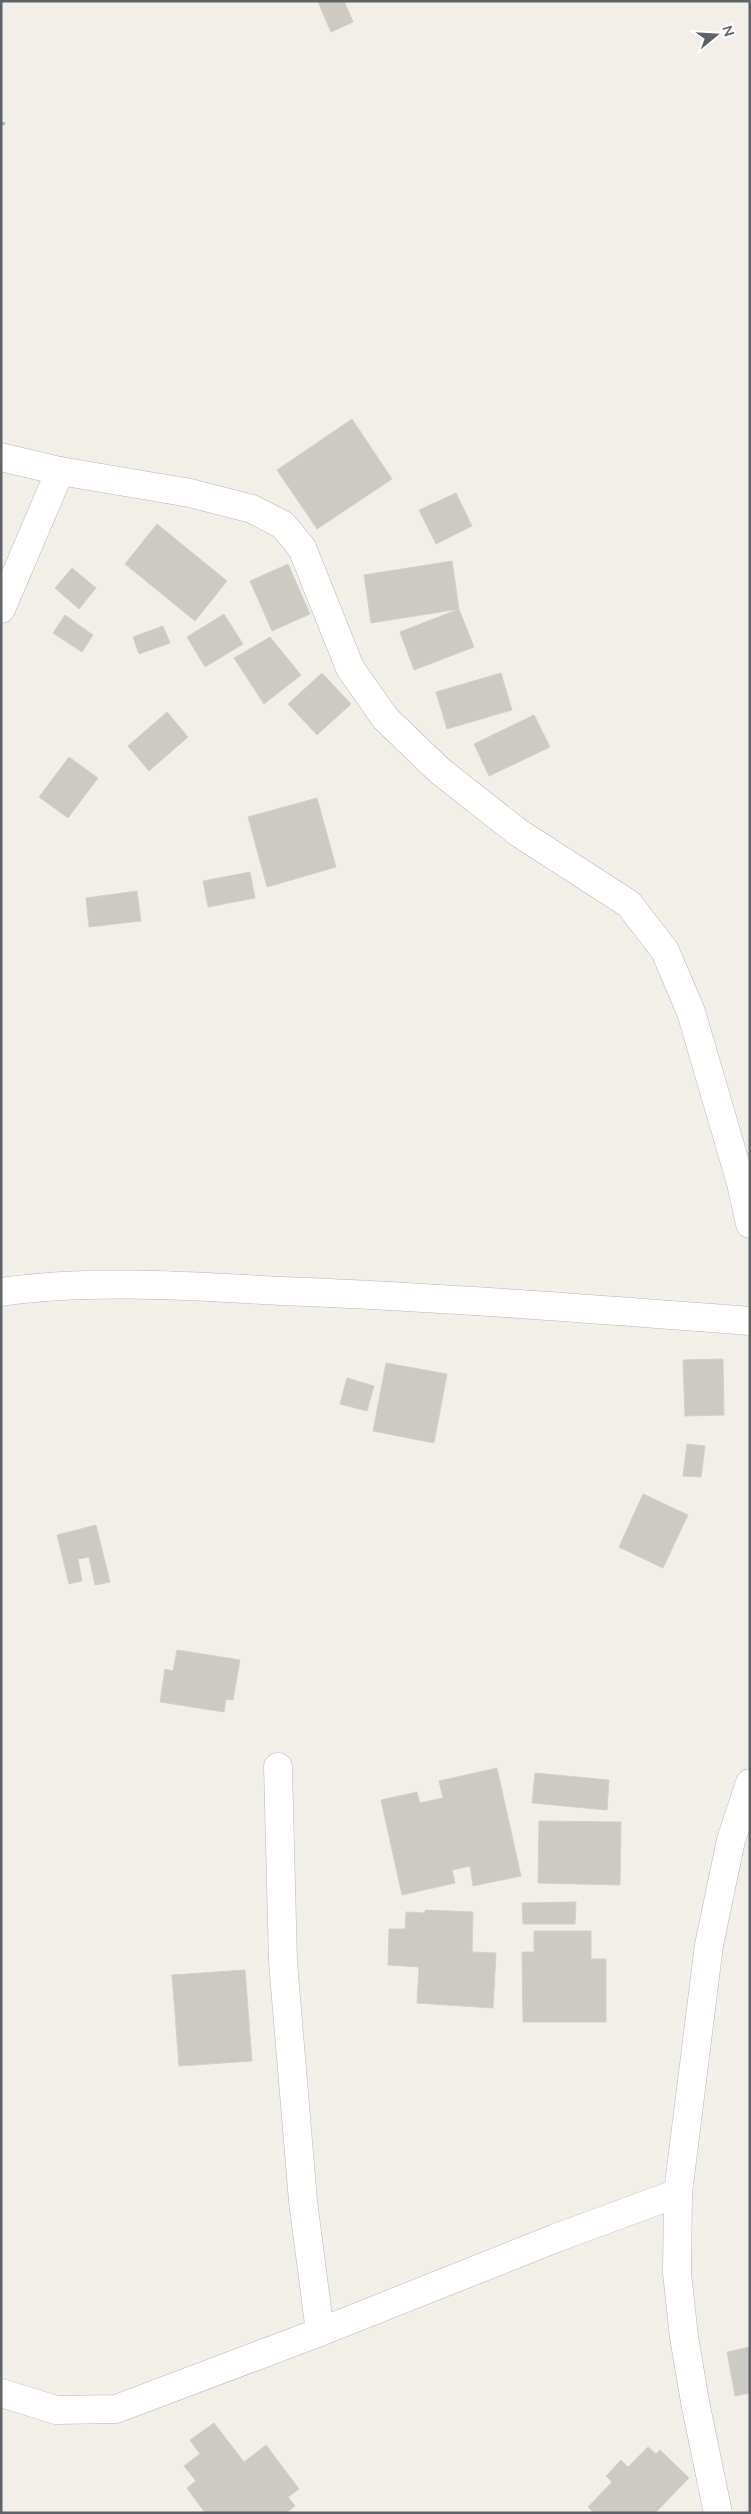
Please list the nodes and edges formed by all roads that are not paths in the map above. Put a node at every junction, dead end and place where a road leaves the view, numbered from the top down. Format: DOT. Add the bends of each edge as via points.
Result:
graph roads {
  1 [pos="1,457"];
  2 [pos="60,471"];
  3 [pos="1,610"];
  4 [pos="750,1224"];
  5 [pos="1,1292"];
  6 [pos="750,1321"];
  7 [pos="278,1767"];
  8 [pos="750,1783"];
  9 [pos="678,2193"];
  10 [pos="320,2332"];
  11 [pos="1,2394"];
  12 [pos="718,2513"];
  1 -- 2 [label="street"];
  2 -- 3 [label="street"];
  2 -- 4 [label="street" via="190,493 252,509 283,525 302,548 350,668 385,718 440,771 518,833 629,904 665,951 691,1012"];
  5 -- 6 [label="street" via="95,1285 210,1287 436,1297"];
  7 -- 10 [label="street" via="283,1962 303,2201"];
  8 -- 9 [label="street" via="731,1840 709,1945"];
  9 -- 10 [label="street"];
  9 -- 12 [label="street" via="676,2273 684,2337"];
  10 -- 11 [label="street" via="116,2409 56,2410"];
}
